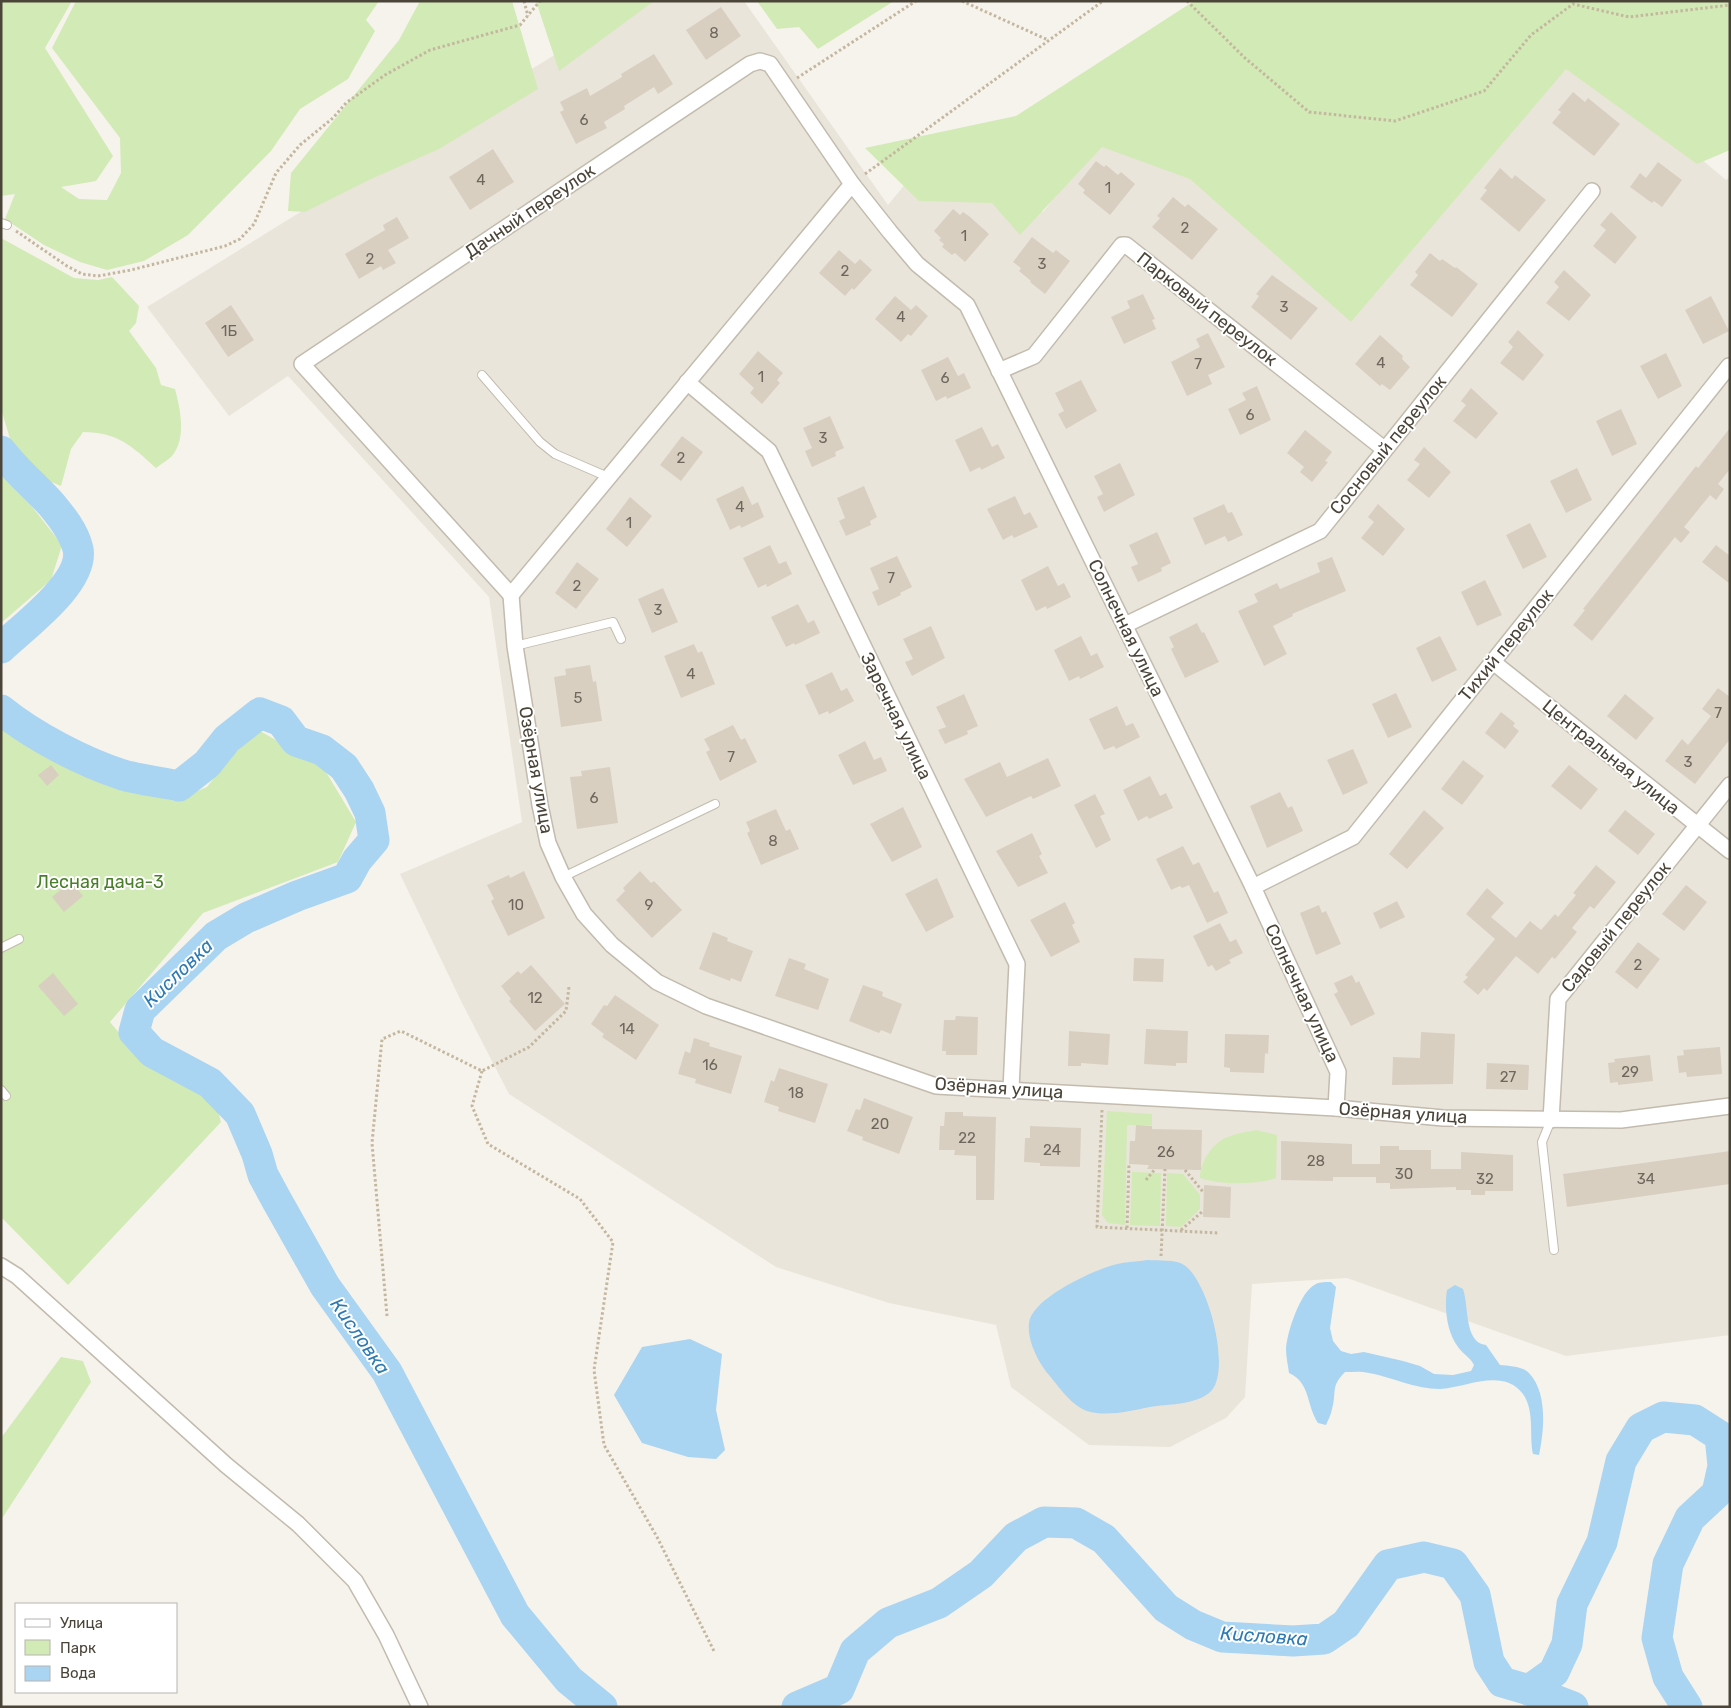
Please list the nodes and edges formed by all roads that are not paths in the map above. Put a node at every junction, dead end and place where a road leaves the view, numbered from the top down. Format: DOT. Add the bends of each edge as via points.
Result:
graph roads {
  1 [pos="760,61"];
  2 [pos="852,184"];
  3 [pos="1592,191"];
  4 [pos="1729,366"];
  5 [pos="999,371"];
  6 [pos="482,375"];
  7 [pos="687,382"];
  8 [pos="1384,449"];
  9 [pos="608,477"];
  10 [pos="511,595"];
  11 [pos="1125,625"];
  12 [pos="621,639"];
  13 [pos="515,646"];
  14 [pos="1493,662"];
  15 [pos="1730,784"];
  16 [pos="715,804"];
  17 [pos="1697,826"];
  18 [pos="1730,851"];
  19 [pos="563,877"];
  20 [pos="1253,887"];
  21 [pos="19,939"];
  22 [pos="1,948"];
  23 [pos="1011,1089"];
  24 [pos="1730,1106"];
  25 [pos="1336,1108"];
  26 [pos="1551,1120"];
  27 [pos="1554,1250"];
  28 [pos="1,1266"];
  29 [pos="420,1707"];
  1 -- 2 [label="street, Солнечная улица" via="770,64"];
  1 -- 10 [label="street, Дачный переулок" via="750,64 302,364"];
  2 -- 5 [label="street, Солнечная улица" via="917,264 967,305"];
  2 -- 7 [label="street"];
  3 -- 8 [label="street, Сосновый переулок"];
  4 -- 14 [label="street, Тихий переулок"];
  5 -- 8 [label="street, Парковый переулок" via="1034,356 1122,245 1126,245"];
  5 -- 11 [label="street, Солнечная улица"];
  6 -- 9 [label="lane" via="540,442 555,454"];
  7 -- 9 [label="street"];
  7 -- 23 [label="street, Заречная улица" via="769,451 1017,964"];
  8 -- 11 [label="street, Сосновый переулок" via="1320,531"];
  9 -- 10 [label="street"];
  10 -- 13 [label="street, Озёрная улица"];
  11 -- 20 [label="street, Солнечная улица"];
  12 -- 13 [label="lane" via="613,622"];
  13 -- 19 [label="street, Озёрная улица" via="540,805 548,843"];
  14 -- 17 [label="street, Центральная улица"];
  14 -- 20 [label="street, Тихий переулок" via="1354,837"];
  15 -- 17 [label="street, Садовый переулок"];
  16 -- 19 [label="lane"];
  17 -- 18 [label="street, Центральная улица"];
  17 -- 26 [label="street, Садовый переулок" via="1558,999"];
  19 -- 23 [label="street, Озёрная улица" via="584,914 612,945 657,982 698,1002 936,1086"];
  20 -- 25 [label="street, Солнечная улица" via="1338,1072"];
  21 -- 22 [label="lane"];
  23 -- 25 [label="street, Озёрная улица"];
  24 -- 26 [label="street, Озёрная улица" via="1621,1120"];
  25 -- 26 [label="street, Озёрная улица" via="1443,1118"];
  26 -- 27 [label="lane" via="1542,1142"];
  28 -- 29 [label="street" via="17,1276 226,1465 298,1524 355,1581 386,1635"];
}
